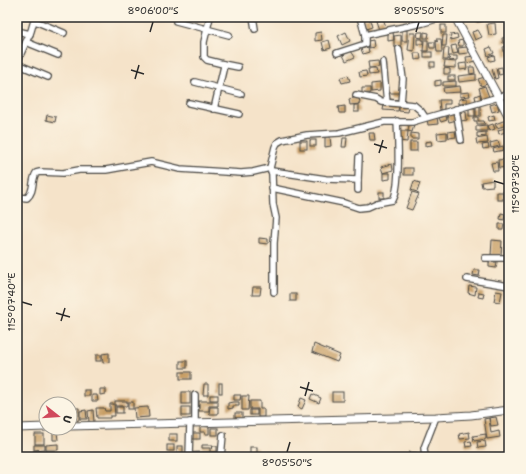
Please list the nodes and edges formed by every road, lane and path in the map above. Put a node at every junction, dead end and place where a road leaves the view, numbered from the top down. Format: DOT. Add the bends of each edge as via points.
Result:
graph roads {
  1 [pos="210,17"];
  2 [pos="253,17"];
  3 [pos="360,17"];
  4 [pos="443,17"];
  5 [pos="455,17"];
  6 [pos="35,19"];
  7 [pos="176,21"];
  8 [pos="255,29"];
  9 [pos="207,30"];
  10 [pos="17,31"];
  11 [pos="64,33"];
  12 [pos="30,34"];
  13 [pos="229,35"];
  14 [pos="364,35"];
  15 [pos="26,42"];
  16 [pos="399,49"];
  17 [pos="337,53"];
  18 [pos="58,55"];
  19 [pos="383,62"];
  20 [pos="17,63"];
  21 [pos="223,64"];
  22 [pos="238,67"];
  23 [pos="48,77"];
  24 [pos="195,82"];
  25 [pos="219,88"];
  26 [pos="241,94"];
  27 [pos="509,94"];
  28 [pos="356,95"];
  29 [pos="499,98"];
  30 [pos="189,103"];
  31 [pos="387,103"];
  32 [pos="401,103"];
  33 [pos="214,109"];
  34 [pos="456,109"];
  35 [pos="239,114"];
  36 [pos="425,117"];
  37 [pos="509,117"];
  38 [pos="397,121"];
  39 [pos="461,140"];
  40 [pos="359,157"];
  41 [pos="271,169"];
  42 [pos="358,180"];
  43 [pos="272,188"];
  44 [pos="358,190"];
  45 [pos="17,197"];
  46 [pos="485,258"];
  47 [pos="509,258"];
  48 [pos="467,279"];
  49 [pos="509,286"];
  50 [pos="274,292"];
  51 [pos="195,394"];
  52 [pos="509,410"];
  53 [pos="436,417"];
  54 [pos="192,422"];
  55 [pos="78,426"];
  56 [pos="38,427"];
  57 [pos="17,428"];
  58 [pos="223,435"];
  59 [pos="221,456"];
  60 [pos="189,457"];
  61 [pos="425,457"];
  1 -- 9 [label="street"];
  2 -- 8 [label="street"];
  3 -- 14 [label="street"];
  4 -- 14 [label="street"];
  5 -- 29 [label="street"];
  6 -- 11 [label="street"];
  6 -- 12 [label="street"];
  7 -- 9 [label="street"];
  9 -- 13 [label="street"];
  9 -- 21 [label="street" via="204,57"];
  10 -- 12 [label="street"];
  12 -- 15 [label="street"];
  14 -- 17 [label="street" via="365,44"];
  15 -- 18 [label="street"];
  15 -- 20 [label="street"];
  16 -- 32 [label="street" via="403,79"];
  19 -- 31 [label="street"];
  20 -- 23 [label="street"];
  21 -- 22 [label="street"];
  21 -- 25 [label="street"];
  24 -- 25 [label="street"];
  25 -- 26 [label="street"];
  25 -- 33 [label="street"];
  27 -- 29 [label="street"];
  28 -- 31 [label="street"];
  29 -- 34 [label="street"];
  29 -- 37 [label="street"];
  30 -- 33 [label="street"];
  31 -- 32 [label="street"];
  32 -- 36 [label="street" via="416,106"];
  33 -- 35 [label="street"];
  34 -- 36 [label="street"];
  34 -- 39 [label="street"];
  36 -- 38 [label="street" via="412,122"];
  38 -- 41 [label="street" via="339,133 282,140 275,147"];
  38 -- 43 [label="street" via="398,170 393,200 359,208"];
  40 -- 42 [label="street"];
  41 -- 42 [label="street" via="326,178"];
  41 -- 43 [label="street"];
  41 -- 45 [label="street" via="241,173 180,169 151,162 106,170 40,172 34,176 30,196"];
  42 -- 44 [label="street"];
  43 -- 50 [label="street" via="276,218"];
  46 -- 47 [label="street"];
  48 -- 49 [label="street"];
  51 -- 54 [label="street"];
  52 -- 53 [label="street"];
  53 -- 54 [label="street"];
  53 -- 61 [label="street" via="424,448"];
  54 -- 55 [label="street"];
  54 -- 60 [label="street"];
  56 -- 57 [label="street"];
  58 -- 59 [label="street"];
  59 -- 60 [label="street"];
}
